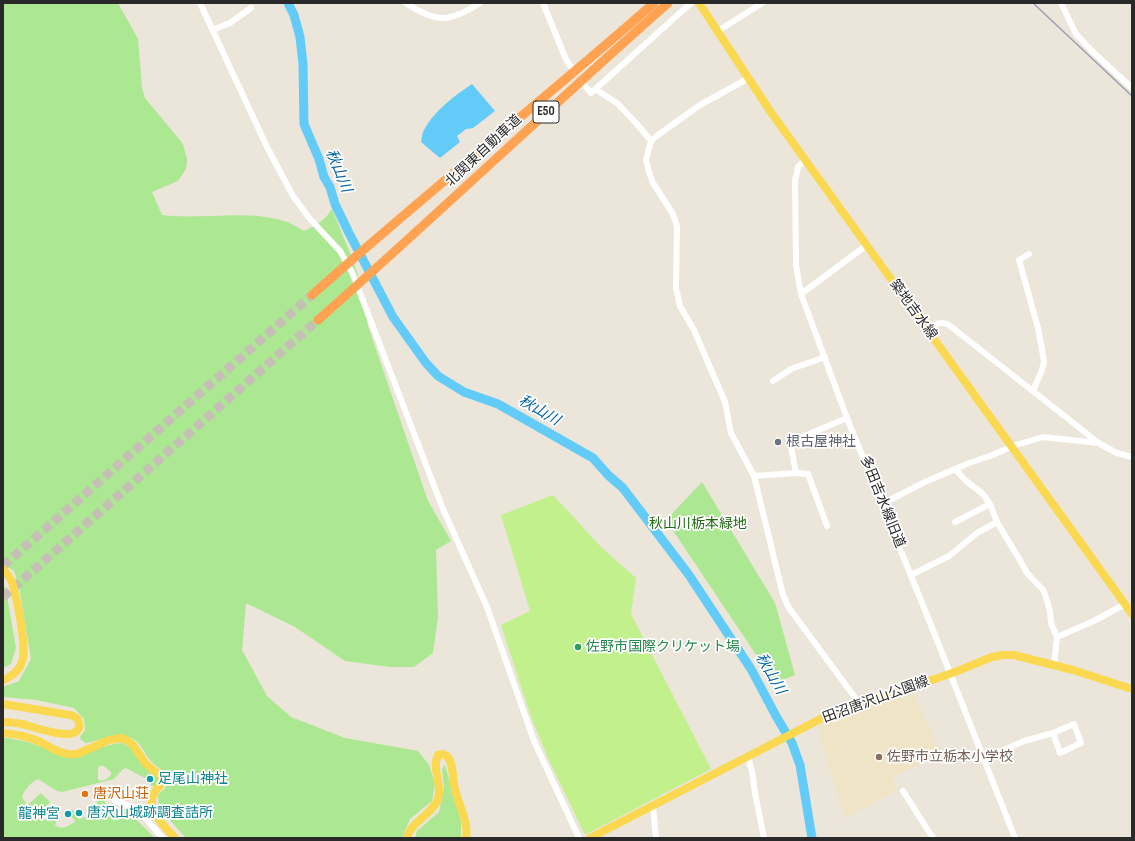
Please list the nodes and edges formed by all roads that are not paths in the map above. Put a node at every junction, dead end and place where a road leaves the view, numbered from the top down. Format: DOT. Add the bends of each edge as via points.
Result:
graph roads {
  1 [pos="200,3"];
  2 [pos="406,3"];
  3 [pos="480,3"];
  4 [pos="543,3"];
  5 [pos="654,3"];
  6 [pos="668,3"];
  7 [pos="691,3"];
  8 [pos="700,3"];
  9 [pos="762,3"];
  10 [pos="1061,3"];
  11 [pos="251,8"];
  12 [pos="212,30"];
  13 [pos="718,31"];
  14 [pos="570,66"];
  15 [pos="749,78"];
  16 [pos="585,86"];
  17 [pos="1132,88"];
  18 [pos="595,90"];
  19 [pos="651,141"];
  20 [pos="805,160"];
  21 [pos="867,245"];
  22 [pos="1030,254"];
  23 [pos="801,294"];
  24 [pos="312,295"];
  25 [pos="318,320"];
  26 [pos="928,330"];
  27 [pos="824,357"];
  28 [pos="773,382"];
  29 [pos="1033,391"];
  30 [pos="848,418"];
  31 [pos="1100,444"];
  32 [pos="1012,447"];
  33 [pos="1132,458"];
  34 [pos="955,469"];
  35 [pos="796,473"];
  36 [pos="754,476"];
  37 [pos="882,504"];
  38 [pos="990,504"];
  39 [pos="955,522"];
  40 [pos="997,522"];
  41 [pos="827,526"];
  42 [pos="3,569"];
  43 [pos="911,575"];
  44 [pos="1125,604"];
  45 [pos="1132,614"];
  46 [pos="1057,637"];
  47 [pos="1054,665"];
  48 [pos="950,673"];
  49 [pos="3,680"];
  50 [pos="1132,689"];
  51 [pos="859,703"];
  52 [pos="3,704"];
  53 [pos="3,722"];
  54 [pos="3,733"];
  55 [pos="1053,733"];
  56 [pos="748,757"];
  57 [pos="983,758"];
  58 [pos="903,791"];
  59 [pos="115,802"];
  60 [pos="653,806"];
  61 [pos="163,838"];
  62 [pos="175,838"];
  63 [pos="407,838"];
  64 [pos="466,838"];
  65 [pos="579,838"];
  66 [pos="590,838"];
  67 [pos="656,838"];
  68 [pos="764,838"];
  69 [pos="933,838"];
  70 [pos="1015,838"];
  1 -- 12 [label="street"];
  2 -- 3 [label="street" via="421,13 437,18 448,18"];
  4 -- 14 [label="street"];
  5 -- 24 [label="highway, 北関東自動車道 / E50" via="414,205"];
  6 -- 25 [label="highway, 北関東自動車道 / E50"];
  7 -- 18 [label="street"];
  8 -- 13 [label="main road, 築地吉水線"];
  9 -- 13 [label="street"];
  10 -- 17 [label="street" via="1076,34"];
  11 -- 12 [label="street" via="230,23"];
  12 -- 65 [label="street" via="293,196 340,252 352,272 443,509 489,613 534,741"];
  13 -- 15 [label="main road, 築地吉水線"];
  15 -- 19 [label="street" via="700,105"];
  15 -- 20 [label="main road, 築地吉水線"];
  16 -- 18 [label="street" via="591,93"];
  18 -- 19 [label="street" via="617,103"];
  19 -- 36 [label="street" via="646,160 650,175 673,214 677,226 676,288 680,306 694,330 725,402 731,433"];
  20 -- 21 [label="main road, 築地吉水線"];
  20 -- 23 [label="street, 多田吉水線旧道" via="798,167 795,181 796,265"];
  21 -- 23 [label="street"];
  21 -- 26 [label="main road, 築地吉水線"];
  22 -- 29 [label="street" via="1019,260 1038,328 1044,361"];
  23 -- 27 [label="street, 多田吉水線旧道"];
  26 -- 29 [label="street" via="945,322"];
  26 -- 32 [label="main road, 築地吉水線"];
  27 -- 28 [label="street" via="792,369"];
  27 -- 30 [label="street, 多田吉水線旧道"];
  29 -- 31 [label="street"];
  30 -- 35 [label="street" via="790,442"];
  30 -- 37 [label="street, 多田吉水線旧道"];
  31 -- 32 [label="street" via="1042,437"];
  31 -- 33 [label="street"];
  32 -- 34 [label="street"];
  32 -- 44 [label="main road, 築地吉水線"];
  34 -- 37 [label="street"];
  34 -- 38 [label="street" via="983,494"];
  35 -- 36 [label="street"];
  35 -- 41 [label="street" via="808,474"];
  36 -- 51 [label="street" via="783,595 789,608"];
  37 -- 43 [label="street, 多田吉水線旧道"];
  38 -- 39 [label="street"];
  38 -- 40 [label="street"];
  40 -- 43 [label="street" via="977,533 949,556"];
  40 -- 46 [label="street" via="1027,573 1044,590 1051,623"];
  42 -- 49 [label="main road" via="12,584 20,623 23,657 13,675"];
  43 -- 48 [label="street, 多田吉水線旧道"];
  44 -- 45 [label="main road, 築地吉水線"];
  44 -- 46 [label="street"];
  46 -- 47 [label="street"];
  47 -- 48 [label="main road, 田沼唐沢山公園線" via="1014,655 1003,655"];
  47 -- 50 [label="main road, 田沼唐沢山公園線"];
  48 -- 51 [label="main road, 田沼唐沢山公園線"];
  48 -- 57 [label="street, 多田吉水線旧道"];
  51 -- 56 [label="main road, 田沼唐沢山公園線" via="832,713"];
  52 -- 53 [label="main road" via="70,715 78,720 79,725 78,730 73,733 58,734 22,724"];
  54 -- 62 [label="main road" via="21,735 37,740 61,753 71,754 116,738 128,741 146,764 162,777 162,782 152,797 152,806"];
  55 -- 55 [label="street" via="1074,724 1082,743 1060,753"];
  55 -- 57 [label="street" via="1024,741"];
  56 -- 60 [label="main road, 田沼唐沢山公園線"];
  56 -- 68 [label="street"];
  57 -- 70 [label="street, 多田吉水線旧道"];
  58 -- 69 [label="street"];
  59 -- 61 [label="street" via="136,808"];
  60 -- 66 [label="main road, 田沼唐沢山公園線"];
  60 -- 67 [label="street"];
  63 -- 64 [label="main road" via="410,829 428,814 440,793 436,761 438,755 443,754 452,764 454,788 467,827"];
}
